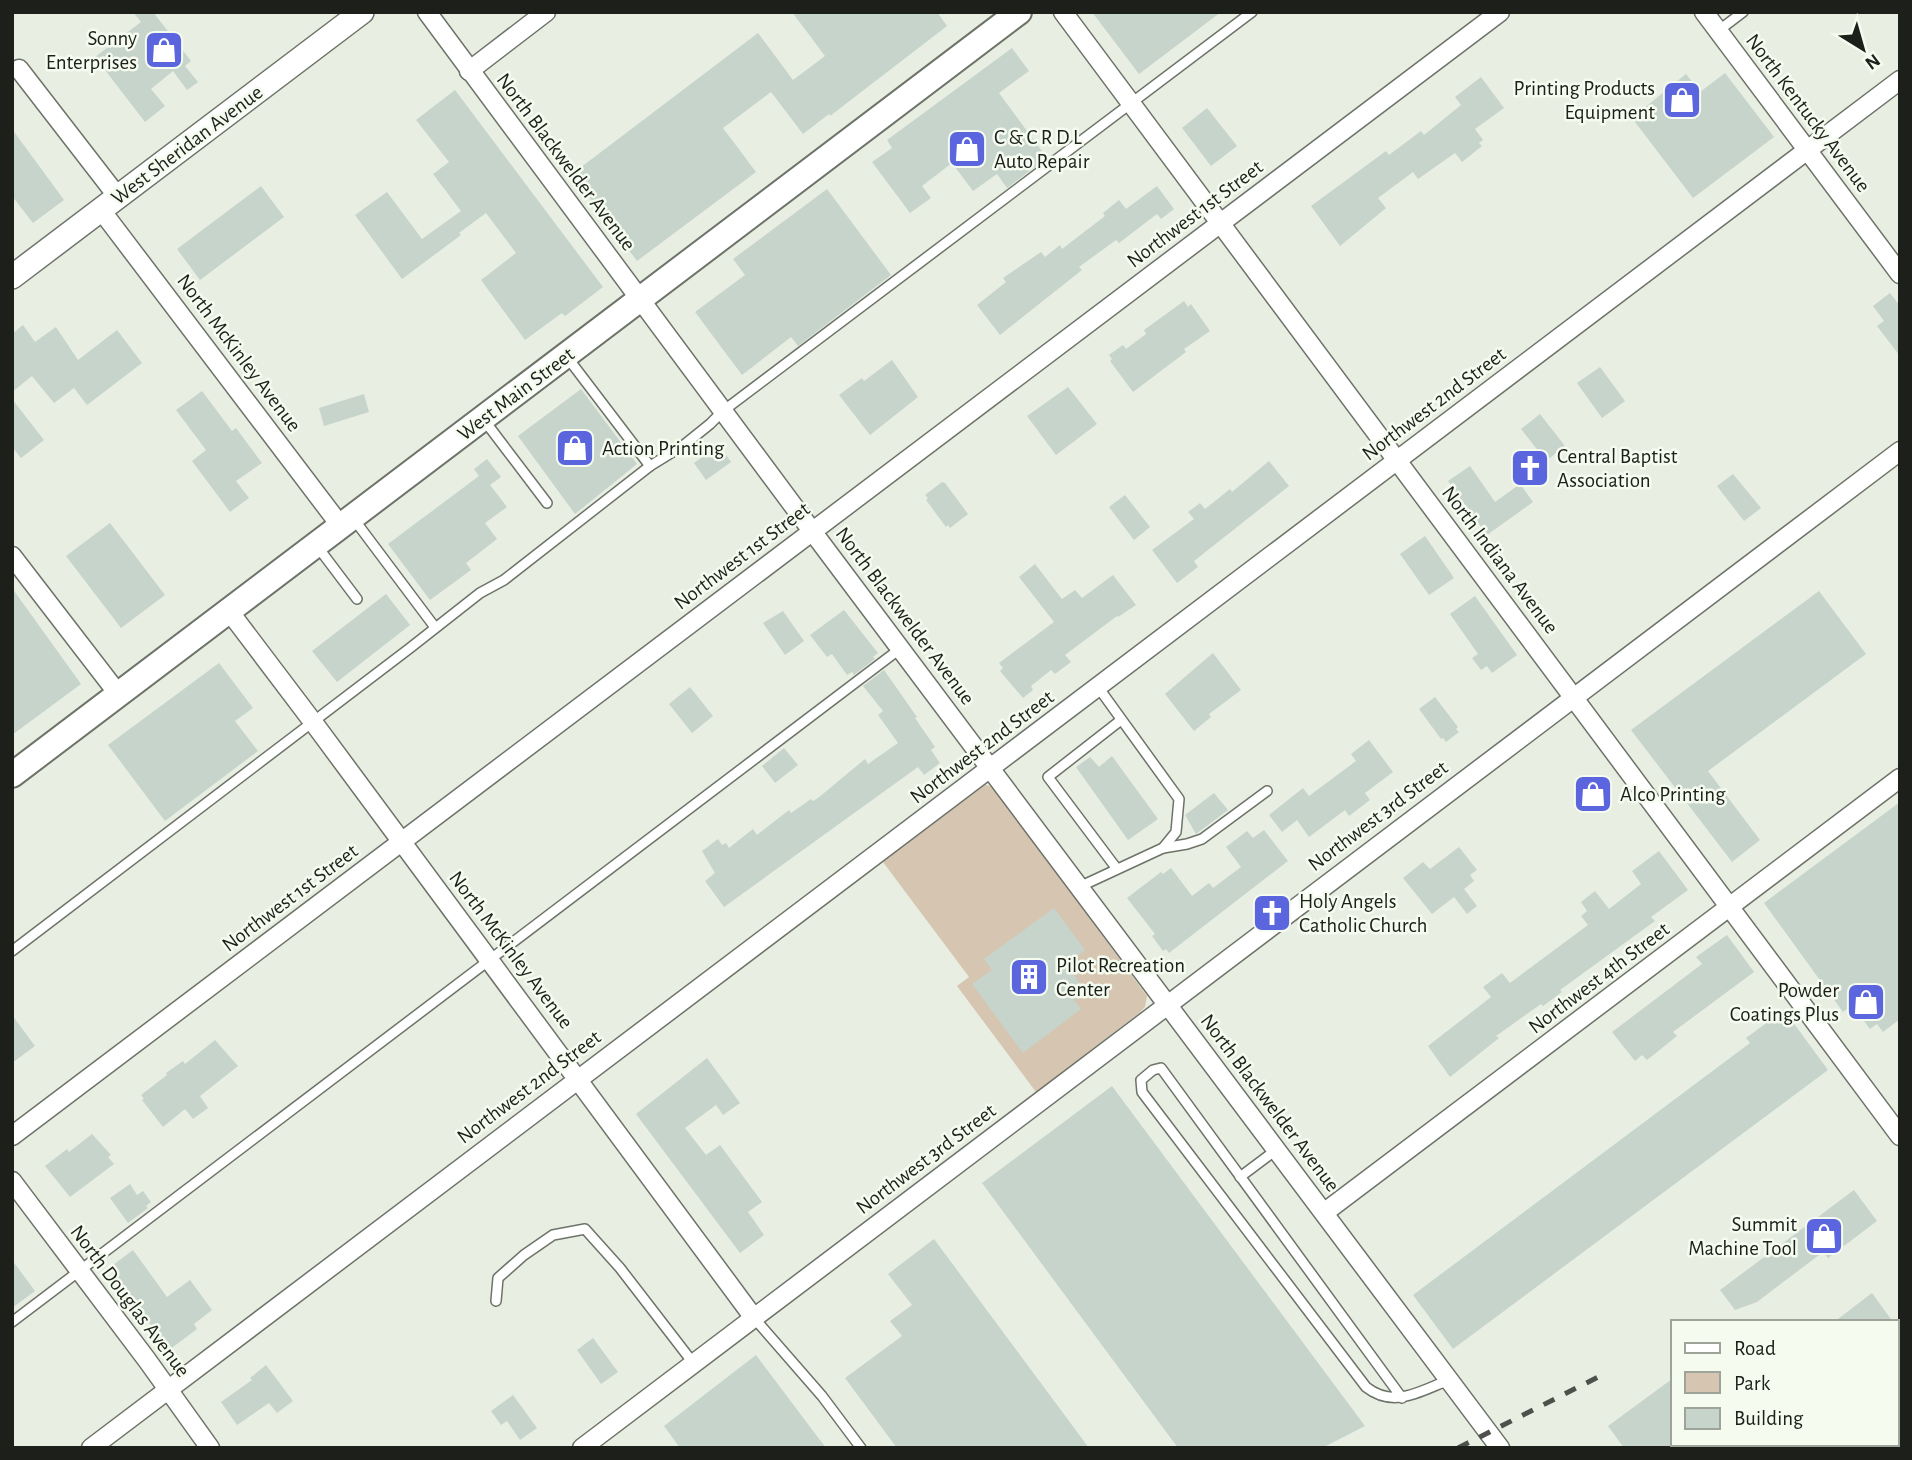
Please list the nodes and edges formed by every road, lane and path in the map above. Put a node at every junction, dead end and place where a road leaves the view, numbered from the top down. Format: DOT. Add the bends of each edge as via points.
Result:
graph roads {
  1 [pos="362,12"];
  2 [pos="427,12"];
  3 [pos="547,12"];
  4 [pos="1019,12"];
  5 [pos="1063,12"];
  6 [pos="1252,12"];
  7 [pos="1500,12"];
  8 [pos="1704,12"];
  9 [pos="1743,12"];
  10 [pos="1718,31"];
  11 [pos="19,69"];
  12 [pos="469,71"];
  13 [pos="1900,80"];
  14 [pos="1131,104"];
  15 [pos="1808,150"];
  16 [pos="110,203"];
  17 [pos="1220,224"];
  18 [pos="1900,274"];
  19 [pos="12,277"];
  20 [pos="640,300"];
  21 [pos="566,355"];
  22 [pos="723,411"];
  23 [pos="483,418"];
  24 [pos="1900,450"];
  25 [pos="1397,460"];
  26 [pos="650,467"];
  27 [pos="547,503"];
  28 [pos="346,521"];
  29 [pos="812,531"];
  30 [pos="316,544"];
  31 [pos="12,556"];
  32 [pos="357,599"];
  33 [pos="229,611"];
  34 [pos="434,626"];
  35 [pos="901,649"];
  36 [pos="1098,688"];
  37 [pos="119,695"];
  38 [pos="1574,696"];
  39 [pos="1121,720"];
  40 [pos="313,722"];
  41 [pos="992,768"];
  42 [pos="12,775"];
  43 [pos="1900,778"];
  44 [pos="1267,791"];
  45 [pos="402,842"];
  46 [pos="1163,848"];
  47 [pos="1117,869"];
  48 [pos="1079,887"];
  49 [pos="1730,908"];
  50 [pos="12,951"];
  51 [pos="490,961"];
  52 [pos="1166,1005"];
  53 [pos="578,1079"];
  54 [pos="12,1136"];
  55 [pos="1900,1136"];
  56 [pos="1276,1150"];
  57 [pos="1240,1177"];
  58 [pos="12,1181"];
  59 [pos="1325,1212"];
  60 [pos="80,1271"];
  61 [pos="496,1301"];
  62 [pos="754,1318"];
  63 [pos="12,1322"];
  64 [pos="694,1364"];
  65 [pos="1449,1380"];
  66 [pos="168,1390"];
  67 [pos="1402,1398"];
  68 [pos="91,1448"];
  69 [pos="210,1448"];
  70 [pos="582,1448"];
  71 [pos="861,1448"];
  72 [pos="1500,1448"];
  1 -- 16 [label="street, West Sheridan Avenue"];
  2 -- 12 [label="street, North Blackwelder Avenue"];
  3 -- 12 [label="street"];
  4 -- 20 [label="main road, West Main Street"];
  5 -- 14 [label="street, North Indiana Avenue"];
  6 -- 14 [label="lane"];
  7 -- 17 [label="street, Northwest 1st Street"];
  8 -- 10 [label="street, North Kentucky Avenue"];
  9 -- 10 [label="lane"];
  10 -- 15 [label="street, North Kentucky Avenue"];
  11 -- 16 [label="street, North McKinley Avenue"];
  12 -- 20 [label="street, North Blackwelder Avenue"];
  13 -- 15 [label="street, Northwest 2nd Street"];
  14 -- 17 [label="street, North Indiana Avenue"];
  14 -- 22 [label="lane"];
  15 -- 18 [label="street, North Kentucky Avenue"];
  15 -- 25 [label="street, Northwest 2nd Street"];
  16 -- 19 [label="street, West Sheridan Avenue"];
  16 -- 28 [label="street, North McKinley Avenue"];
  17 -- 25 [label="street, North Indiana Avenue"];
  17 -- 29 [label="street, Northwest 1st Street"];
  20 -- 21 [label="main road, West Main Street"];
  20 -- 22 [label="street, North Blackwelder Avenue"];
  21 -- 23 [label="main road, West Main Street"];
  21 -- 26 [label="lane"];
  22 -- 26 [label="lane"];
  22 -- 29 [label="street, North Blackwelder Avenue"];
  23 -- 27 [label="lane"];
  23 -- 28 [label="main road, West Main Street"];
  24 -- 38 [label="street, Northwest 3rd Street"];
  25 -- 36 [label="street, Northwest 2nd Street"];
  25 -- 38 [label="street, North Indiana Avenue"];
  26 -- 34 [label="lane" via="505,580"];
  28 -- 30 [label="main road, West Main Street"];
  28 -- 34 [label="lane"];
  29 -- 35 [label="street, North Blackwelder Avenue"];
  29 -- 45 [label="street, Northwest 1st Street"];
  30 -- 32 [label="lane"];
  30 -- 33 [label="main road, West Main Street"];
  31 -- 37 [label="street"];
  33 -- 37 [label="main road, West Main Street"];
  33 -- 40 [label="street, North McKinley Avenue"];
  34 -- 40 [label="lane"];
  35 -- 41 [label="street, North Blackwelder Avenue"];
  35 -- 51 [label="lane"];
  36 -- 39 [label="lane"];
  36 -- 41 [label="street, Northwest 2nd Street"];
  37 -- 42 [label="main road, West Main Street"];
  38 -- 49 [label="street, North Indiana Avenue"];
  38 -- 52 [label="street, Northwest 3rd Street"];
  39 -- 46 [label="lane" via="1179,799 1176,832"];
  39 -- 47 [label="lane" via="1048,777"];
  40 -- 45 [label="street, North McKinley Avenue"];
  40 -- 50 [label="lane"];
  41 -- 48 [label="street, North Blackwelder Avenue"];
  41 -- 53 [label="street, Northwest 2nd Street"];
  43 -- 49 [label="street, Northwest 4th Street"];
  44 -- 46 [label="lane" via="1202,839"];
  45 -- 51 [label="street, North McKinley Avenue"];
  45 -- 54 [label="street, Northwest 1st Street"];
  46 -- 47 [label="lane"];
  47 -- 48 [label="lane"];
  48 -- 52 [label="street, North Blackwelder Avenue"];
  49 -- 55 [label="street, North Indiana Avenue"];
  49 -- 59 [label="street, Northwest 4th Street"];
  51 -- 53 [label="street, North McKinley Avenue"];
  51 -- 60 [label="lane"];
  52 -- 56 [label="street, North Blackwelder Avenue"];
  52 -- 62 [label="street, Northwest 3rd Street"];
  53 -- 62 [label="street, North McKinley Avenue"];
  53 -- 66 [label="street, Northwest 2nd Street"];
  56 -- 57 [label="lane"];
  56 -- 59 [label="street, North Blackwelder Avenue"];
  57 -- 67 [label="lane"];
  57 -- 67 [label="lane" via="1161,1068 1141,1080 1142,1092 1366,1387 1376,1395"];
  58 -- 60 [label="street, North Douglas Avenue"];
  59 -- 65 [label="street, North Blackwelder Avenue"];
  60 -- 63 [label="lane"];
  60 -- 66 [label="street, North Douglas Avenue"];
  61 -- 64 [label="lane" via="498,1278 524,1255 553,1236 585,1229"];
  62 -- 64 [label="street, Northwest 3rd Street"];
  62 -- 71 [label="lane"];
  64 -- 70 [label="street, Northwest 3rd Street"];
  65 -- 67 [label="lane"];
  65 -- 72 [label="street, North Blackwelder Avenue"];
  66 -- 68 [label="street, Northwest 2nd Street"];
  66 -- 69 [label="street, North Douglas Avenue"];
}
